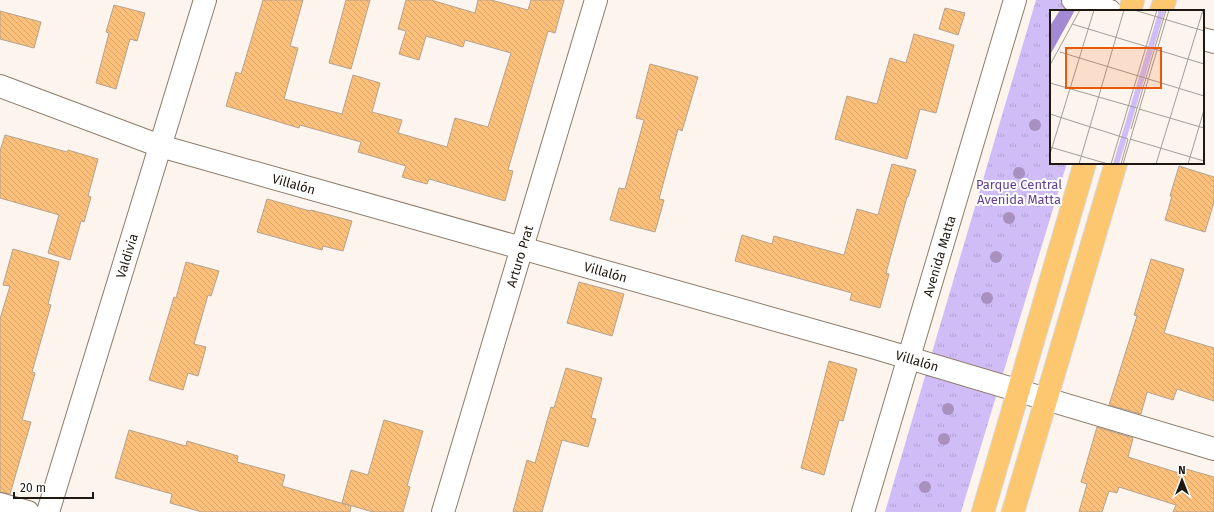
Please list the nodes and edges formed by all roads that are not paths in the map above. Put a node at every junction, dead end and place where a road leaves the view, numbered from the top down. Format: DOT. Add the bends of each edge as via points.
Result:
graph roads {
  1 [pos="205,0"];
  2 [pos="596,0"];
  3 [pos="1015,0"];
  4 [pos="1073,0"];
  5 [pos="1133,0"];
  6 [pos="1165,0"];
  7 [pos="1107,10"];
  8 [pos="1130,10"];
  9 [pos="1161,10"];
  10 [pos="1204,39"];
  11 [pos="1214,42"];
  12 [pos="0,86"];
  13 [pos="160,146"];
  14 [pos="1085,164"];
  15 [pos="1116,164"];
  16 [pos="522,247"];
  17 [pos="909,358"];
  18 [pos="1018,390"];
  19 [pos="1046,398"];
  20 [pos="1214,449"];
  21 [pos="0,504"];
  22 [pos="28,512"];
  23 [pos="48,512"];
  24 [pos="443,512"];
  25 [pos="863,512"];
  26 [pos="983,512"];
  27 [pos="1013,512"];
  1 -- 13 [label="street, Valdivia"];
  2 -- 16 [label="street, Arturo Prat"];
  3 -- 17 [label="street, Avenida Matta"];
  4 -- 7 [label="street"];
  5 -- 8 [label="main road"];
  6 -- 9 [label="main road"];
  10 -- 11 [label="street"];
  12 -- 13 [label="street, Villalón"];
  13 -- 16 [label="street, Villalón"];
  13 -- 23 [label="street, Valdivia"];
  14 -- 18 [label="main road"];
  15 -- 19 [label="main road"];
  16 -- 17 [label="street, Villalón"];
  16 -- 24 [label="street, Arturo Prat"];
  17 -- 18 [label="street, Villalón"];
  17 -- 25 [label="street, Avenida Matta"];
  18 -- 19 [label="street, Villalón"];
  18 -- 26 [label="main road"];
  19 -- 20 [label="street, Villalón"];
  19 -- 27 [label="main road"];
  21 -- 22 [label="street"];
}
